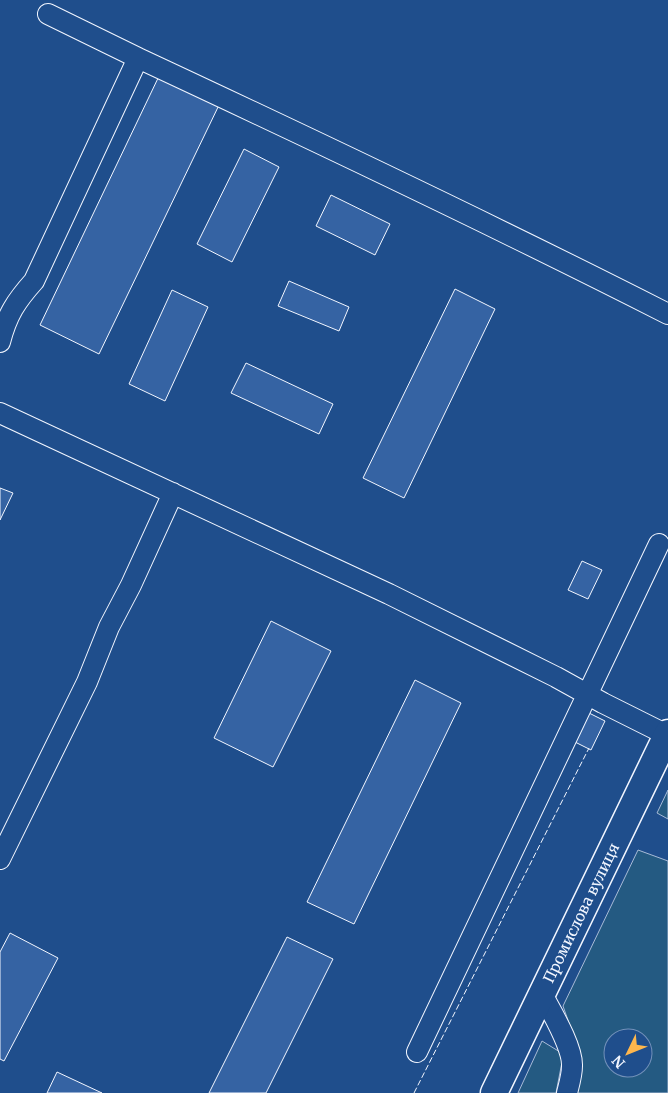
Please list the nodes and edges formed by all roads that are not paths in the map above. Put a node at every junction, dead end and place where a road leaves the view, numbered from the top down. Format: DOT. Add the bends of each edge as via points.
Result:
graph roads {
  1 [pos="48,14"];
  2 [pos="138,58"];
  3 [pos="668,314"];
  4 [pos="0,342"];
  5 [pos="0,413"];
  6 [pos="173,493"];
  7 [pos="659,544"];
  8 [pos="587,695"];
  9 [pos="667,734"];
  10 [pos="0,859"];
  11 [pos="542,994"];
  12 [pos="417,1052"];
  13 [pos="494,1093"];
  14 [pos="567,1093"];
  1 -- 2 [label="lane"];
  2 -- 3 [label="lane" via="342,153"];
  2 -- 4 [label="lane" via="34,281 18,299"];
  5 -- 6 [label="lane"];
  6 -- 8 [label="lane" via="389,594"];
  6 -- 10 [label="lane" via="109,627 87,682"];
  7 -- 8 [label="lane"];
  8 -- 9 [label="lane"];
  8 -- 12 [label="lane"];
  9 -- 11 [label="main road, Промислова вулиця"];
  11 -- 13 [label="main road, Промислова вулиця"];
  11 -- 14 [label="lane" via="570,1052 572,1065"];
}
